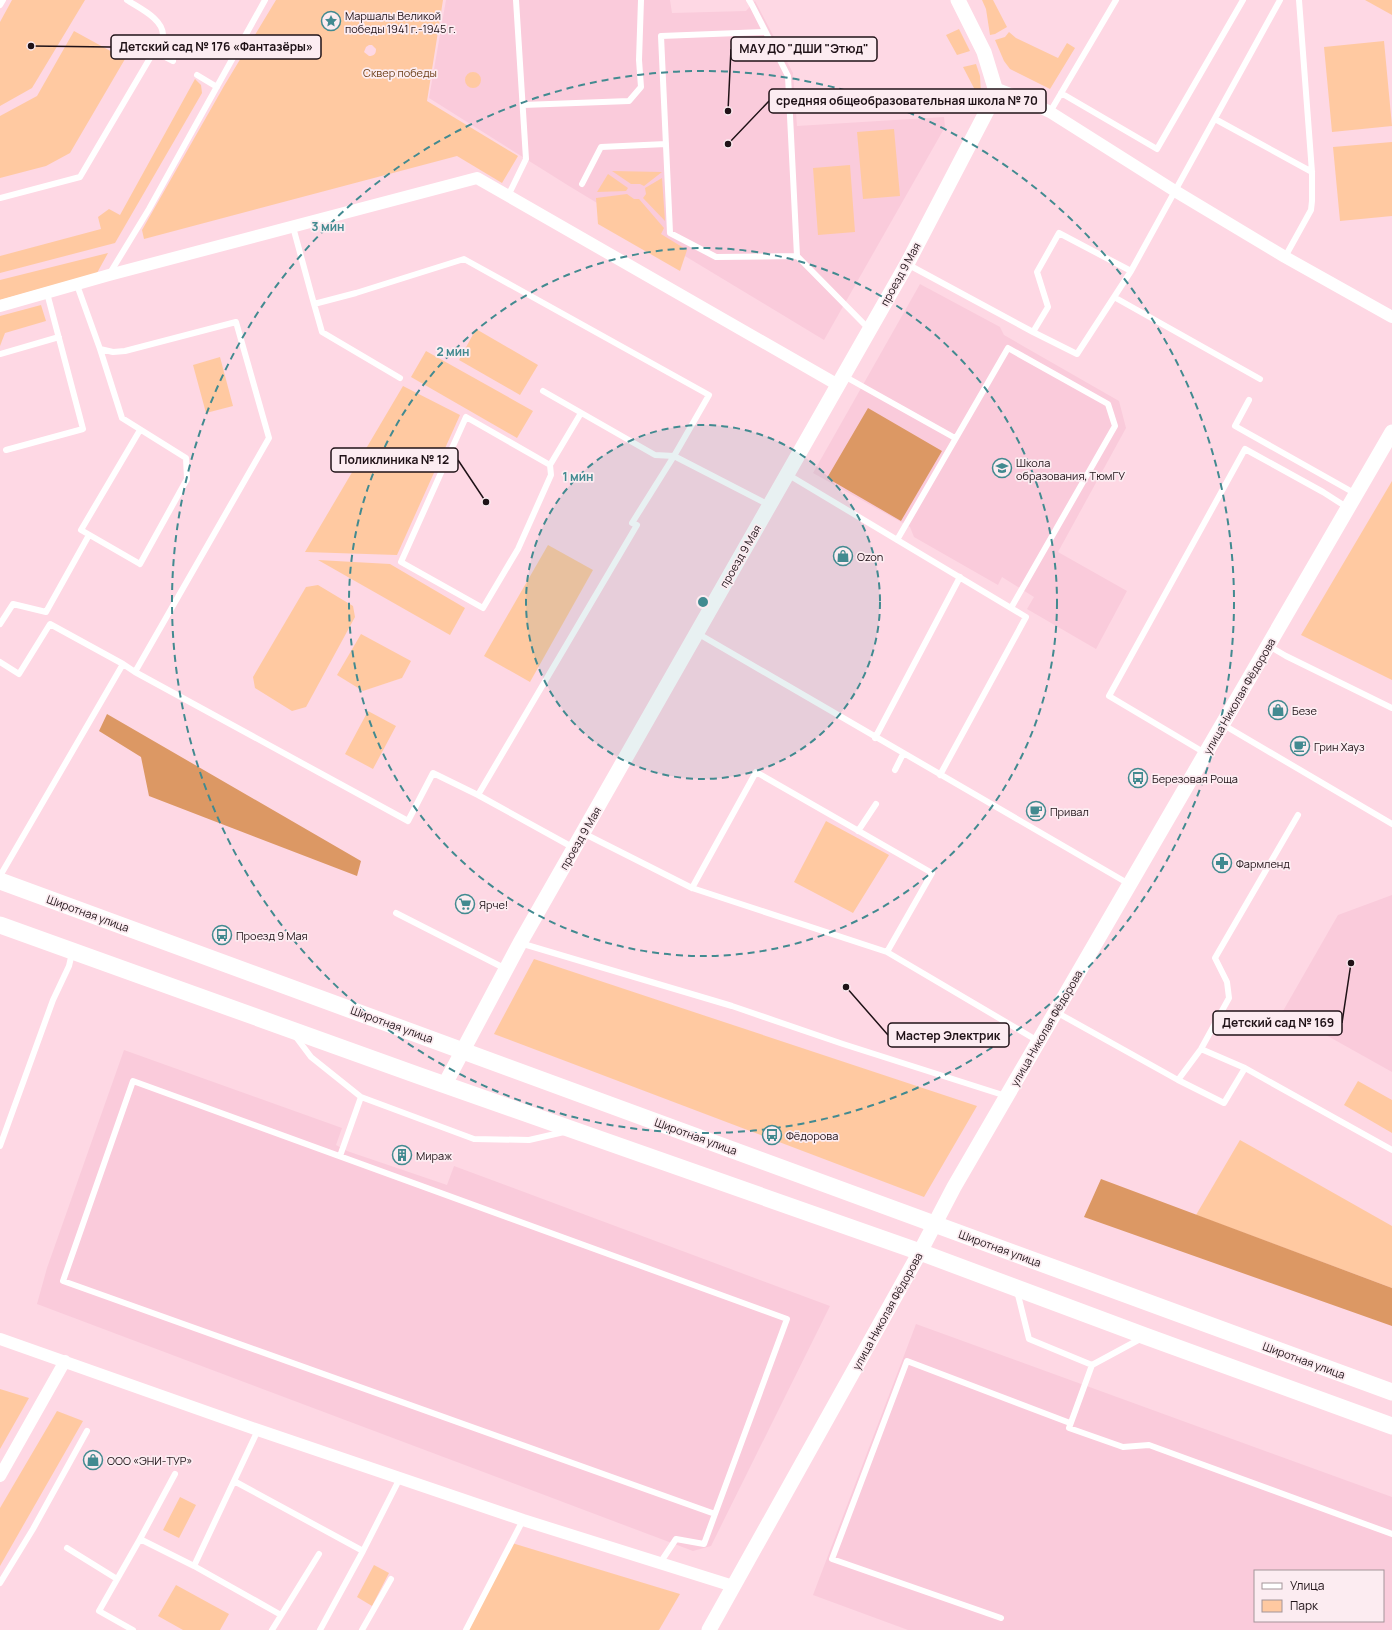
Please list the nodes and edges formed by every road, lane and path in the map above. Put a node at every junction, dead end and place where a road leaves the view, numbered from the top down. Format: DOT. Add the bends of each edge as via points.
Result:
graph roads {
  1 [pos="2,0"];
  2 [pos="127,0"];
  3 [pos="265,0"];
  4 [pos="516,0"];
  5 [pos="642,0"];
  6 [pos="749,0"];
  7 [pos="958,0"];
  8 [pos="1116,0"];
  9 [pos="1243,0"];
  10 [pos="1280,0"];
  11 [pos="1299,0"];
  12 [pos="0,5"];
  13 [pos="765,32"];
  14 [pos="154,51"];
  15 [pos="173,61"];
  16 [pos="197,75"];
  17 [pos="217,87"];
  18 [pos="995,88"];
  19 [pos="1061,93"];
  20 [pos="523,105"];
  21 [pos="1050,112"];
  22 [pos="1214,119"];
  23 [pos="666,144"];
  24 [pos="1312,172"];
  25 [pos="582,184"];
  26 [pos="1175,191"];
  27 [pos="508,196"];
  28 [pos="0,198"];
  29 [pos="293,227"];
  30 [pos="797,256"];
  31 [pos="1285,257"];
  32 [pos="907,264"];
  33 [pos="1131,271"];
  34 [pos="109,275"];
  35 [pos="77,284"];
  36 [pos="47,293"];
  37 [pos="1114,297"];
  38 [pos="314,304"];
  39 [pos="0,306"];
  40 [pos="1392,317"];
  41 [pos="869,329"];
  42 [pos="1033,332"];
  43 [pos="59,337"];
  44 [pos="100,349"];
  45 [pos="0,354"];
  46 [pos="400,378"];
  47 [pos="1260,379"];
  48 [pos="840,380"];
  49 [pos="543,391"];
  50 [pos="1250,400"];
  51 [pos="581,413"];
  52 [pos="140,430"];
  53 [pos="1392,432"];
  54 [pos="955,438"];
  55 [pos="6,450"];
  56 [pos="674,456"];
  57 [pos="550,465"];
  58 [pos="787,474"];
  59 [pos="1356,494"];
  60 [pos="769,505"];
  61 [pos="1348,508"];
  62 [pos="89,535"];
  63 [pos="897,540"];
  64 [pos="960,577"];
  65 [pos="1011,608"];
  66 [pos="0,624"];
  67 [pos="697,633"];
  68 [pos="1268,645"];
  69 [pos="0,662"];
  70 [pos="123,664"];
  71 [pos="134,672"];
  72 [pos="1392,708"];
  73 [pos="1222,724"];
  74 [pos="875,738"];
  75 [pos="1206,753"];
  76 [pos="903,754"];
  77 [pos="895,770"];
  78 [pos="940,775"];
  79 [pos="478,795"];
  80 [pos="876,804"];
  81 [pos="1298,815"];
  82 [pos="1392,824"];
  83 [pos="858,831"];
  84 [pos="583,833"];
  85 [pos="574,848"];
  86 [pos="0,876"];
  87 [pos="0,880"];
  88 [pos="1129,884"];
  89 [pos="692,888"];
  90 [pos="396,913"];
  91 [pos="0,924"];
  92 [pos="520,943"];
  93 [pos="73,951"];
  94 [pos="887,952"];
  95 [pos="506,969"];
  96 [pos="1055,1012"];
  97 [pos="290,1029"];
  98 [pos="1039,1042"];
  99 [pos="1201,1049"];
  100 [pos="462,1050"];
  101 [pos="1245,1068"];
  102 [pos="1178,1080"];
  103 [pos="444,1084"];
  104 [pos="1006,1096"];
  105 [pos="361,1097"];
  106 [pos="573,1130"];
  107 [pos="0,1146"];
  108 [pos="1392,1150"];
  109 [pos="340,1156"];
  110 [pos="934,1223"];
  111 [pos="920,1252"];
  112 [pos="1016,1288"];
  113 [pos="1144,1336"];
  114 [pos="0,1339"];
  115 [pos="64,1362"];
  116 [pos="1092,1366"];
  117 [pos="1392,1392"];
  118 [pos="1070,1423"];
  119 [pos="1392,1426"];
  120 [pos="87,1430"];
  121 [pos="258,1430"];
  122 [pos="175,1474"];
  123 [pos="0,1476"];
  124 [pos="400,1478"];
  125 [pos="234,1481"];
  126 [pos="715,1514"];
  127 [pos="523,1520"];
  128 [pos="1392,1534"];
  129 [pos="140,1539"];
  130 [pos="67,1548"];
  131 [pos="363,1551"];
  132 [pos="319,1554"];
  133 [pos="660,1563"];
  134 [pos="194,1566"];
  135 [pos="117,1579"];
  136 [pos="390,1579"];
  137 [pos="0,1583"];
  138 [pos="733,1586"];
  139 [pos="281,1615"];
  140 [pos="1001,1618"];
  141 [pos="129,1629"];
  142 [pos="323,1629"];
  143 [pos="272,1630"];
  144 [pos="362,1630"];
  145 [pos="466,1630"];
  146 [pos="709,1630"];
  1 -- 12 [label="lane"];
  2 -- 14 [label="lane" via="150,15 163,30 163,36"];
  3 -- 17 [label="lane"];
  4 -- 20 [label="lane"];
  5 -- 20 [label="lane" via="639,60 641,87 628,101"];
  6 -- 13 [label="lane"];
  7 -- 18 [label="street" via="984,52"];
  8 -- 19 [label="lane"];
  9 -- 19 [label="lane" via="1157,149"];
  10 -- 22 [label="lane"];
  11 -- 24 [label="lane"];
  13 -- 23 [label="lane" via="661,36"];
  13 -- 30 [label="lane" via="788,76"];
  14 -- 15 [label="lane"];
  14 -- 28 [label="lane" via="80,178"];
  16 -- 17 [label="lane"];
  17 -- 34 [label="lane"];
  18 -- 21 [label="street"];
  18 -- 32 [label="street, проезд 9 Мая" via="991,103"];
  19 -- 21 [label="lane"];
  20 -- 27 [label="lane" via="526,159"];
  21 -- 26 [label="street"];
  22 -- 24 [label="lane"];
  22 -- 26 [label="lane"];
  23 -- 25 [label="lane" via="601,147"];
  23 -- 30 [label="lane" via="670,233 716,257"];
  24 -- 31 [label="lane" via="1311,210"];
  26 -- 31 [label="street"];
  26 -- 33 [label="lane"];
  27 -- 29 [label="street" via="476,178"];
  27 -- 48 [label="street"];
  29 -- 34 [label="street"];
  29 -- 38 [label="lane"];
  30 -- 41 [label="lane"];
  31 -- 40 [label="street"];
  32 -- 41 [label="street, проезд 9 Мая"];
  32 -- 42 [label="lane"];
  33 -- 37 [label="lane"];
  33 -- 42 [label="lane" via="1059,233 1037,272 1048,307"];
  34 -- 35 [label="street"];
  35 -- 36 [label="street"];
  35 -- 44 [label="lane"];
  36 -- 39 [label="street"];
  36 -- 43 [label="lane"];
  37 -- 42 [label="lane" via="1078,354"];
  37 -- 47 [label="lane"];
  38 -- 46 [label="lane" via="322,332"];
  38 -- 56 [label="lane" via="464,259 709,395"];
  41 -- 48 [label="street, проезд 9 Мая"];
  43 -- 45 [label="lane"];
  43 -- 55 [label="lane" via="83,429"];
  44 -- 52 [label="lane" via="122,418"];
  44 -- 71 [label="lane" via="125,351 236,322 269,438"];
  48 -- 54 [label="lane"];
  48 -- 58 [label="street, проезд 9 Мая"];
  49 -- 51 [label="lane"];
  50 -- 59 [label="lane" via="1235,426"];
  51 -- 56 [label="lane" via="655,455"];
  51 -- 57 [label="lane"];
  52 -- 62 [label="lane" via="82,530"];
  52 -- 62 [label="lane" via="186,458 187,479 140,564"];
  53 -- 59 [label="street, улица Николая Фёдорова"];
  54 -- 63 [label="lane"];
  54 -- 65 [label="lane" via="1008,348 1108,404 1115,426"];
  56 -- 60 [label="lane"];
  56 -- 79 [label="lane" via="632,522 637,525"];
  57 -- 57 [label="lane" via="551,475 518,549 483,608 401,562 466,417"];
  58 -- 60 [label="street, проезд 9 Мая"];
  58 -- 63 [label="lane"];
  59 -- 61 [label="street, улица Николая Фёдорова"];
  60 -- 67 [label="street, проезд 9 Мая"];
  61 -- 68 [label="street, улица Николая Фёдорова"];
  61 -- 75 [label="lane" via="1245,449 1109,696"];
  62 -- 66 [label="lane" via="46,612 13,604"];
  63 -- 64 [label="lane"];
  64 -- 65 [label="lane"];
  64 -- 74 [label="lane"];
  65 -- 78 [label="lane" via="1026,617"];
  67 -- 74 [label="lane"];
  67 -- 84 [label="street, проезд 9 Мая"];
  68 -- 72 [label="lane"];
  68 -- 73 [label="street, улица Николая Фёдорова"];
  69 -- 70 [label="lane" via="19,674 50,624"];
  70 -- 71 [label="lane"];
  70 -- 86 [label="lane"];
  71 -- 79 [label="lane" via="408,821 433,773"];
  73 -- 75 [label="street, улица Николая Фёдорова"];
  73 -- 82 [label="lane"];
  74 -- 76 [label="lane"];
  75 -- 88 [label="street, улица Николая Фёдорова"];
  76 -- 77 [label="lane"];
  76 -- 78 [label="lane"];
  78 -- 88 [label="lane"];
  79 -- 85 [label="lane"];
  80 -- 83 [label="lane"];
  81 -- 99 [label="lane" via="1215,958 1227,982 1229,998"];
  83 -- 89 [label="lane" via="756,772"];
  83 -- 94 [label="lane" via="932,872"];
  84 -- 85 [label="street, проезд 9 Мая"];
  84 -- 89 [label="lane"];
  85 -- 92 [label="street, проезд 9 Мая"];
  87 -- 100 [label="main road, Широтная улица"];
  88 -- 96 [label="street, улица Николая Фёдорова"];
  89 -- 94 [label="lane"];
  90 -- 95 [label="lane"];
  91 -- 93 [label="main road"];
  92 -- 95 [label="street, проезд 9 Мая"];
  92 -- 104 [label="lane" via="732,1006"];
  93 -- 97 [label="main road"];
  93 -- 107 [label="lane" via="69,966 52,1000"];
  94 -- 98 [label="lane"];
  95 -- 100 [label="street, проезд 9 Мая"];
  96 -- 98 [label="street, улица Николая Фёдорова"];
  96 -- 102 [label="lane"];
  97 -- 103 [label="main road"];
  97 -- 105 [label="lane" via="311,1057"];
  98 -- 104 [label="street, улица Николая Фёдорова"];
  99 -- 101 [label="lane"];
  99 -- 102 [label="lane"];
  100 -- 103 [label="street, проезд 9 Мая"];
  100 -- 110 [label="main road, Широтная улица"];
  101 -- 102 [label="lane" via="1224,1103"];
  101 -- 108 [label="lane"];
  103 -- 106 [label="main road"];
  104 -- 110 [label="street, улица Николая Фёдорова"];
  105 -- 106 [label="lane" via="474,1139 529,1140"];
  105 -- 109 [label="lane"];
  106 -- 111 [label="main road"];
  109 -- 126 [label="lane" via="787,1319"];
  109 -- 126 [label="lane" via="133,1081 63,1281"];
  110 -- 111 [label="street, улица Николая Фёдорова"];
  110 -- 117 [label="main road, Широтная улица"];
  111 -- 112 [label="main road"];
  111 -- 138 [label="street, улица Николая Фёдорова"];
  112 -- 113 [label="main road"];
  112 -- 116 [label="lane" via="1029,1339"];
  113 -- 116 [label="lane"];
  113 -- 119 [label="main road"];
  114 -- 115 [label="street"];
  115 -- 121 [label="street"];
  115 -- 123 [label="street"];
  116 -- 118 [label="lane"];
  118 -- 128 [label="lane" via="1069,1428 1123,1447 1149,1445"];
  118 -- 140 [label="lane" via="907,1361 832,1559"];
  120 -- 137 [label="lane"];
  121 -- 124 [label="street"];
  121 -- 125 [label="lane"];
  122 -- 129 [label="lane"];
  124 -- 127 [label="street"];
  124 -- 131 [label="lane"];
  125 -- 131 [label="lane"];
  125 -- 134 [label="lane"];
  126 -- 133 [label="lane" via="704,1544 676,1539"];
  127 -- 133 [label="street"];
  127 -- 145 [label="lane"];
  129 -- 134 [label="lane"];
  129 -- 135 [label="lane"];
  130 -- 135 [label="lane"];
  131 -- 142 [label="lane"];
  132 -- 139 [label="lane"];
  133 -- 138 [label="street"];
  134 -- 139 [label="lane"];
  135 -- 141 [label="lane" via="99,1611"];
  136 -- 144 [label="lane"];
  138 -- 146 [label="street, улица Николая Фёдорова"];
  139 -- 143 [label="lane"];
}
